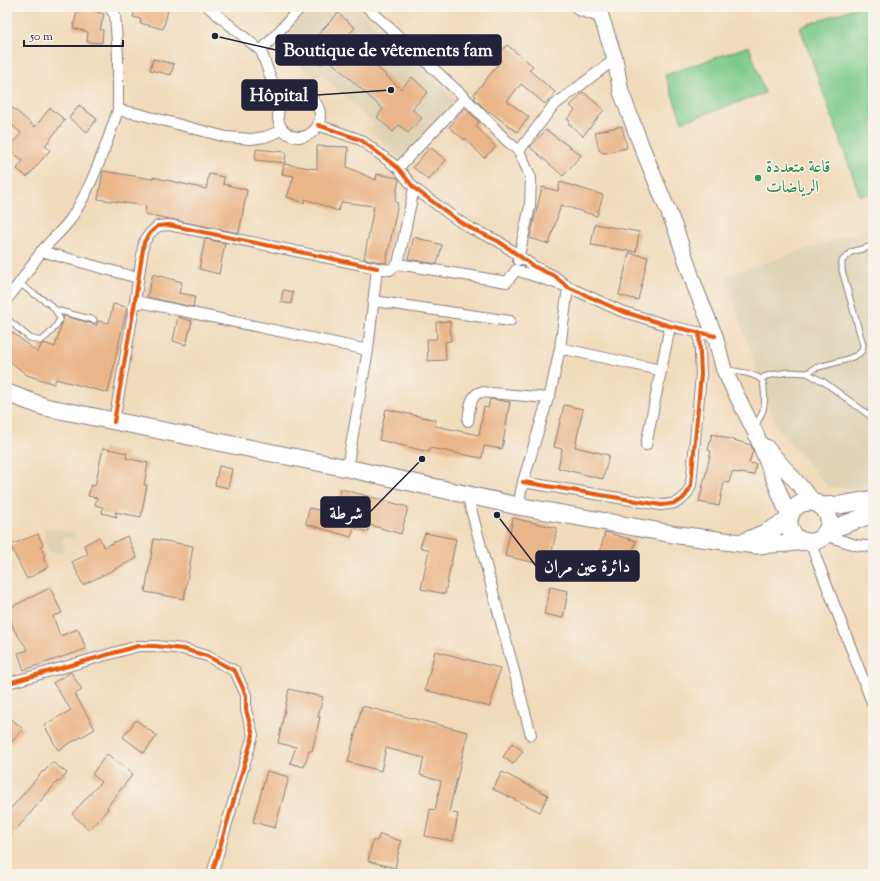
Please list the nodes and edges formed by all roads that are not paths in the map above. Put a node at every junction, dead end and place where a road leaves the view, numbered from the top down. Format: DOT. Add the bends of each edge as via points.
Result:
graph roads {
  1 [pos="109,7"];
  2 [pos="208,7"];
  3 [pos="301,7"];
  4 [pos="367,7"];
  5 [pos="576,7"];
  6 [pos="599,12"];
  7 [pos="261,51"];
  8 [pos="615,59"];
  9 [pos="287,98"];
  10 [pos="465,98"];
  11 [pos="118,110"];
  12 [pos="318,125"];
  13 [pos="283,130"];
  14 [pos="520,151"];
  15 [pos="398,168"];
  16 [pos="414,188"];
  17 [pos="873,246"];
  18 [pos="41,251"];
  19 [pos="518,255"];
  20 [pos="398,264"];
  21 [pos="377,268"];
  22 [pos="516,270"];
  23 [pos="138,278"];
  24 [pos="20,284"];
  25 [pos="568,287"];
  26 [pos="7,299"];
  27 [pos="135,301"];
  28 [pos="374,302"];
  29 [pos="56,310"];
  30 [pos="7,319"];
  31 [pos="94,320"];
  32 [pos="510,320"];
  33 [pos="670,326"];
  34 [pos="699,332"];
  35 [pos="715,336"];
  36 [pos="560,348"];
  37 [pos="368,350"];
  38 [pos="660,370"];
  39 [pos="724,370"];
  40 [pos="807,373"];
  41 [pos="761,379"];
  42 [pos="7,393"];
  43 [pos="548,398"];
  44 [pos="873,418"];
  45 [pos="468,421"];
  46 [pos="114,422"];
  47 [pos="755,431"];
  48 [pos="646,445"];
  49 [pos="347,468"];
  50 [pos="523,482"];
  51 [pos="467,494"];
  52 [pos="873,498"];
  53 [pos="818,505"];
  54 [pos="518,506"];
  55 [pos="873,514"];
  56 [pos="789,519"];
  57 [pos="816,537"];
  58 [pos="741,543"];
  59 [pos="873,547"];
  60 [pos="9,683"];
  61 [pos="873,705"];
  62 [pos="531,735"];
  63 [pos="212,874"];
  1 -- 11 [label="street" via="115,15"];
  2 -- 7 [label="street"];
  3 -- 7 [label="street"];
  4 -- 10 [label="street"];
  5 -- 6 [label="street" via="578,10"];
  6 -- 8 [label="main road"];
  7 -- 9 [label="street" via="273,84"];
  8 -- 14 [label="street" via="553,106"];
  8 -- 35 [label="main road" via="621,92"];
  9 -- 12 [label="street" via="300,94 313,100 320,112"];
  9 -- 13 [label="street" via="278,110"];
  10 -- 14 [label="street"];
  10 -- 15 [label="street"];
  11 -- 13 [label="street" via="226,137 251,139"];
  11 -- 18 [label="street" via="104,151 71,218"];
  12 -- 13 [label="street" via="314,131 302,136 295,136"];
  12 -- 15 [label="street" via="361,140"];
  14 -- 19 [label="street" via="531,178 530,206"];
  15 -- 16 [label="street"];
  16 -- 19 [label="street" via="472,229"];
  16 -- 20 [label="street"];
  17 -- 40 [label="lane" via="851,252 842,261 842,270 864,345 862,350 857,355"];
  18 -- 23 [label="street"];
  18 -- 24 [label="street"];
  19 -- 22 [label="street"];
  19 -- 25 [label="street"];
  20 -- 21 [label="street" via="390,270"];
  20 -- 22 [label="street" via="507,282"];
  21 -- 23 [label="street" via="169,224 158,226 144,242"];
  21 -- 28 [label="street"];
  22 -- 25 [label="street"];
  23 -- 27 [label="street"];
  24 -- 26 [label="street"];
  24 -- 29 [label="lane" via="47,301"];
  25 -- 33 [label="street" via="621,311"];
  25 -- 36 [label="street"];
  27 -- 37 [label="street"];
  27 -- 46 [label="street"];
  28 -- 32 [label="street"];
  28 -- 37 [label="street"];
  29 -- 30 [label="lane" via="60,319 54,330 40,341 30,338"];
  29 -- 31 [label="lane"];
  33 -- 34 [label="street"];
  33 -- 38 [label="street"];
  34 -- 35 [label="street"];
  34 -- 50 [label="street" via="701,374 691,485 688,494 680,501 672,505 661,505"];
  35 -- 39 [label="main road"];
  36 -- 38 [label="street"];
  36 -- 43 [label="street"];
  37 -- 49 [label="street"];
  38 -- 48 [label="street"];
  39 -- 41 [label="lane" via="738,371"];
  39 -- 47 [label="main road"];
  40 -- 41 [label="lane" via="788,372"];
  40 -- 44 [label="lane" via="824,382"];
  41 -- 47 [label="lane" via="764,385 765,406"];
  42 -- 46 [label="main road" via="45,407"];
  43 -- 45 [label="street" via="480,392 471,400"];
  43 -- 50 [label="street"];
  46 -- 49 [label="main road"];
  47 -- 53 [label="main road" via="785,470"];
  47 -- 56 [label="main road"];
  49 -- 51 [label="main road"];
  50 -- 54 [label="street"];
  51 -- 54 [label="main road"];
  51 -- 62 [label="street"];
  52 -- 53 [label="main road" via="840,505"];
  53 -- 56 [label="main road" via="810,502 799,505 794,508"];
  53 -- 57 [label="main road" via="828,520"];
  54 -- 58 [label="main road" via="678,535"];
  55 -- 57 [label="main road"];
  56 -- 57 [label="main road" via="792,533 797,538"];
  56 -- 58 [label="main road"];
  57 -- 58 [label="main road" via="772,544"];
  57 -- 59 [label="street"];
  57 -- 61 [label="street"];
  60 -- 63 [label="street" via="138,646 183,649 207,656 235,671 246,694 246,710 253,735"];
}
